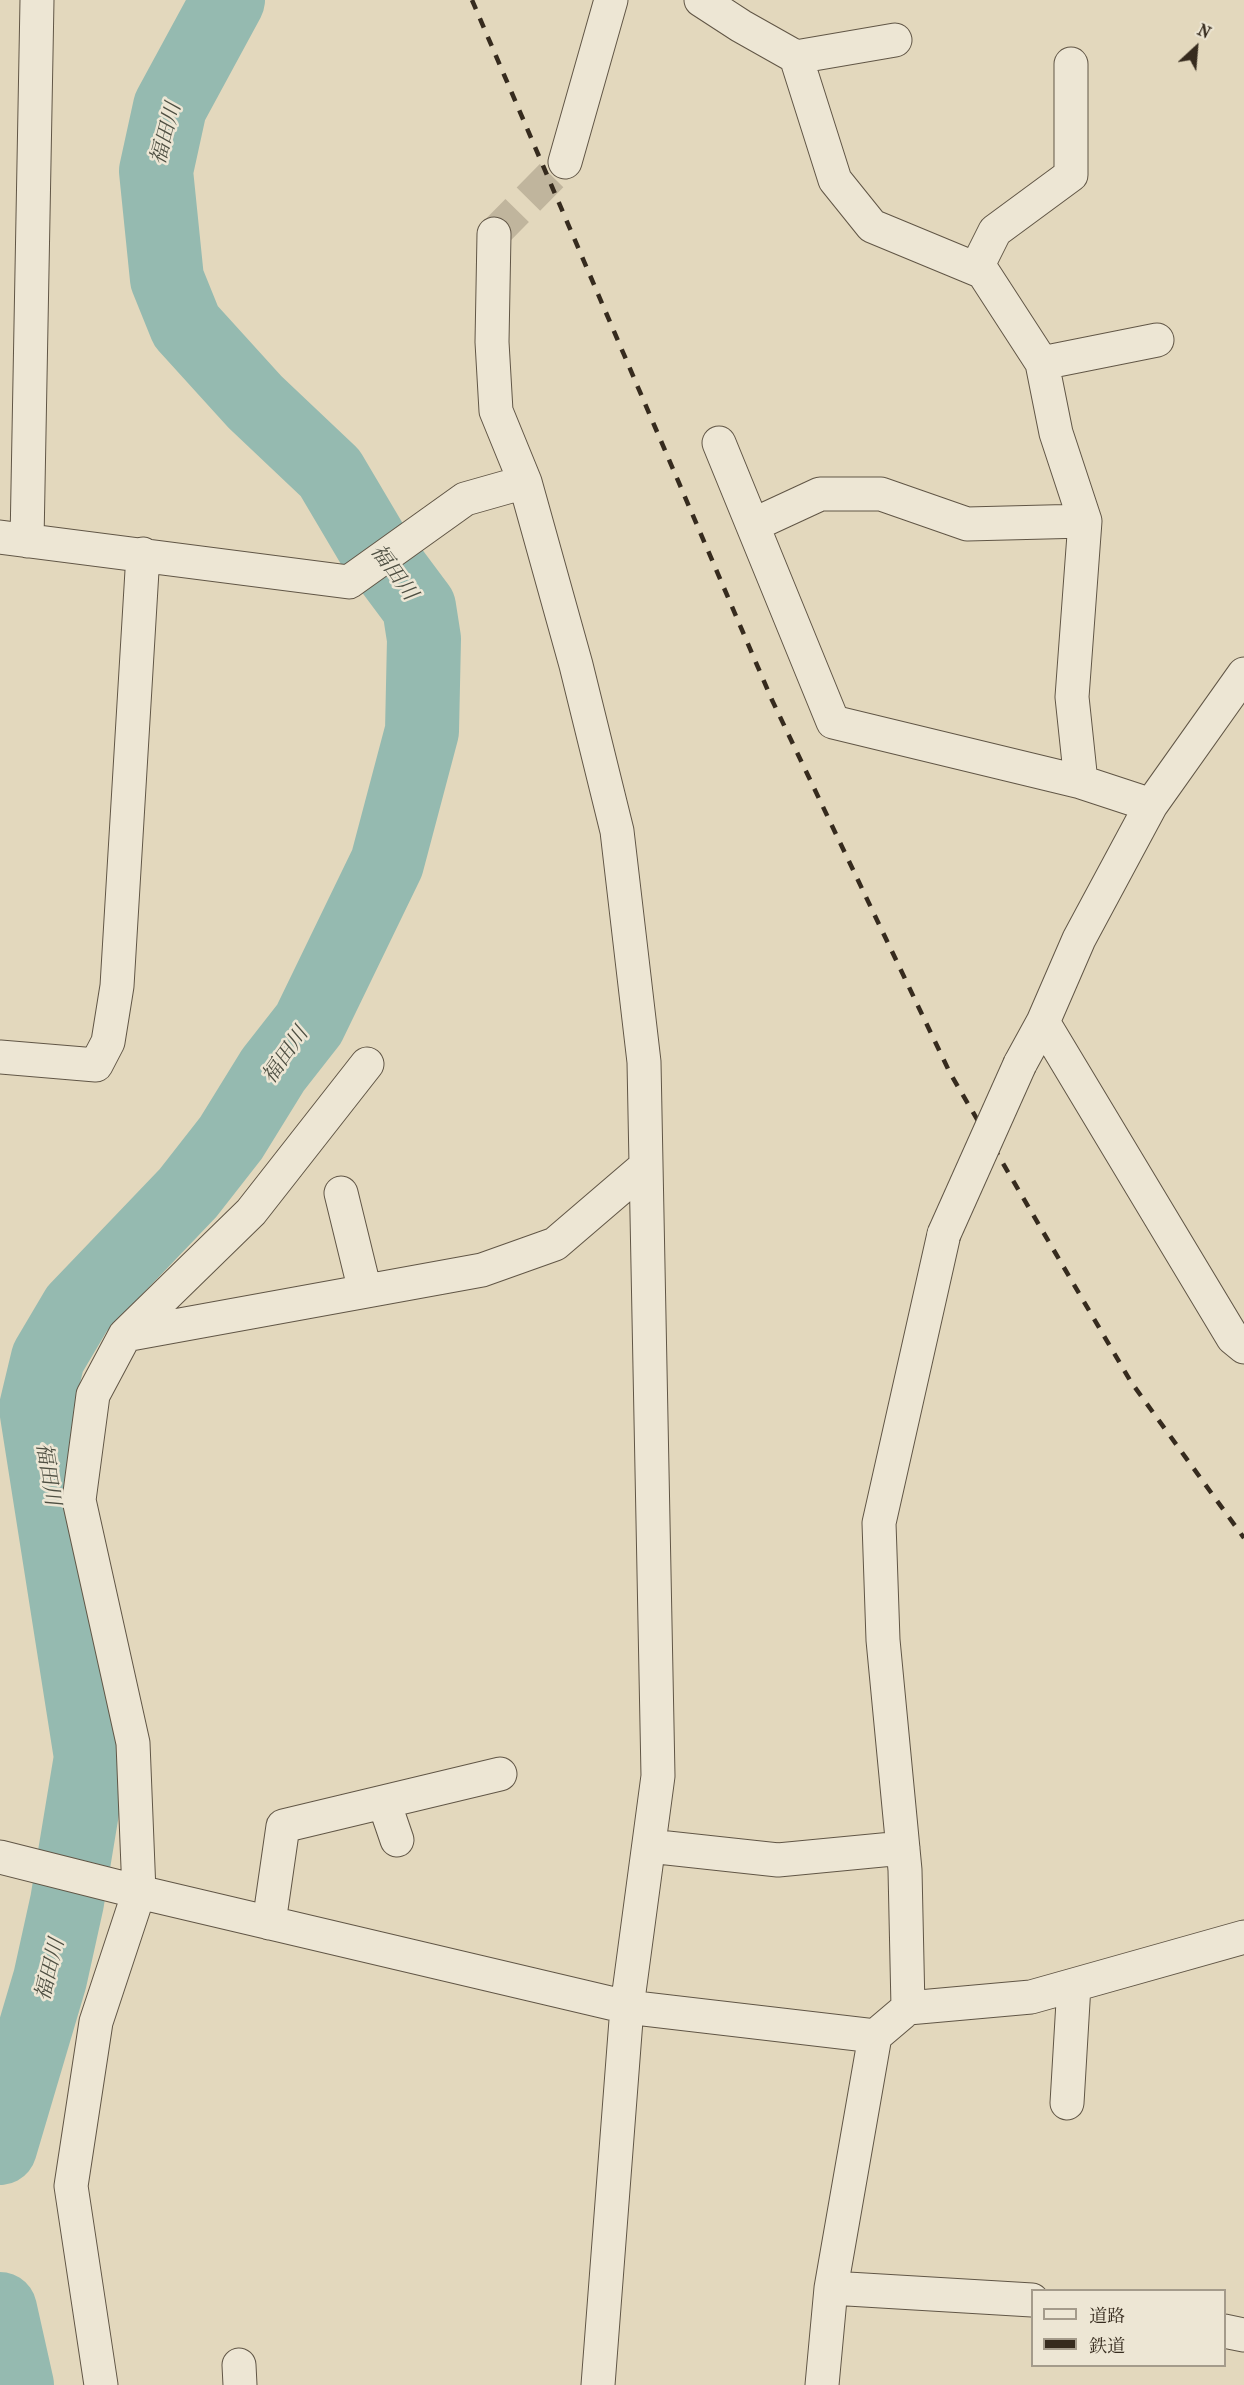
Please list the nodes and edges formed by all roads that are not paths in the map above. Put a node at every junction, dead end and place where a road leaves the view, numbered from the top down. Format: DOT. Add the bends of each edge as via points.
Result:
graph roads {
  1 [pos="37,0"];
  2 [pos="610,0"];
  3 [pos="701,0"];
  4 [pos="895,40"];
  5 [pos="796,57"];
  6 [pos="1071,64"];
  7 [pos="566,162"];
  8 [pos="494,234"];
  9 [pos="976,269"];
  10 [pos="1157,340"];
  11 [pos="1042,363"];
  12 [pos="720,443"];
  13 [pos="525,482"];
  14 [pos="1084,520"];
  15 [pos="753,525"];
  16 [pos="14,539"];
  17 [pos="143,554"];
  18 [pos="1244,675"];
  19 [pos="1081,782"];
  20 [pos="1151,806"];
  21 [pos="1043,1022"];
  22 [pos="0,1057"];
  23 [pos="368,1064"];
  24 [pos="646,1166"];
  25 [pos="341,1192"];
  26 [pos="365,1292"];
  27 [pos="125,1335"];
  28 [pos="1244,1347"];
  29 [pos="501,1774"];
  30 [pos="384,1802"];
  31 [pos="397,1840"];
  32 [pos="649,1846"];
  33 [pos="903,1848"];
  34 [pos="0,1857"];
  35 [pos="139,1892"];
  36 [pos="269,1923"];
  37 [pos="1244,1937"];
  38 [pos="1074,1985"];
  39 [pos="627,2007"];
  40 [pos="908,2008"];
  41 [pos="875,2036"];
  42 [pos="1068,2103"];
  43 [pos="831,2288"];
  44 [pos="1031,2300"];
  45 [pos="1226,2331"];
  46 [pos="1244,2335"];
  47 [pos="101,2385"];
  48 [pos="598,2385"];
  49 [pos="822,2385"];
  1 -- 16 [label="street"];
  2 -- 7 [label="street"];
  3 -- 5 [label="street"];
  4 -- 5 [label="street"];
  5 -- 9 [label="street" via="835,180 872,226"];
  6 -- 9 [label="street" via="1071,175 995,231"];
  8 -- 13 [label="street" via="492,342 496,411"];
  9 -- 11 [label="street" via="983,272"];
  10 -- 11 [label="street"];
  11 -- 14 [label="street" via="1056,433"];
  12 -- 15 [label="street"];
  13 -- 17 [label="street" via="465,499 349,582"];
  13 -- 24 [label="street" via="617,831 644,1062"];
  14 -- 15 [label="street" via="967,524 881,494 820,494"];
  14 -- 19 [label="street" via="1071,697"];
  15 -- 19 [label="street" via="833,722"];
  16 -- 17 [label="street"];
  17 -- 22 [label="street" via="117,986 108,1042 96,1065"];
  18 -- 20 [label="street"];
  19 -- 20 [label="street"];
  20 -- 21 [label="street" via="1079,939"];
  21 -- 28 [label="street" via="1233,1338"];
  21 -- 33 [label="street, bridge" via="1020,1064 944,1234 879,1523 883,1640"];
  23 -- 27 [label="street" via="251,1212"];
  24 -- 26 [label="street" via="555,1244 482,1270"];
  24 -- 32 [label="street" via="658,1776"];
  25 -- 26 [label="street"];
  26 -- 27 [label="street"];
  27 -- 35 [label="street" via="93,1395 79,1500 133,1743"];
  29 -- 30 [label="street"];
  30 -- 31 [label="street"];
  30 -- 36 [label="street" via="283,1826"];
  32 -- 33 [label="street" via="778,1860"];
  32 -- 39 [label="street"];
  33 -- 40 [label="street"];
  34 -- 35 [label="street"];
  35 -- 36 [label="street"];
  35 -- 47 [label="street" via="96,2022 71,2186"];
  36 -- 39 [label="street"];
  37 -- 38 [label="street"];
  38 -- 40 [label="street" via="1031,1997"];
  38 -- 42 [label="street"];
  39 -- 41 [label="street"];
  39 -- 48 [label="street"];
  40 -- 41 [label="street"];
  41 -- 43 [label="street"];
  43 -- 44 [label="street"];
  43 -- 49 [label="street"];
  45 -- 46 [label="street"];
}
